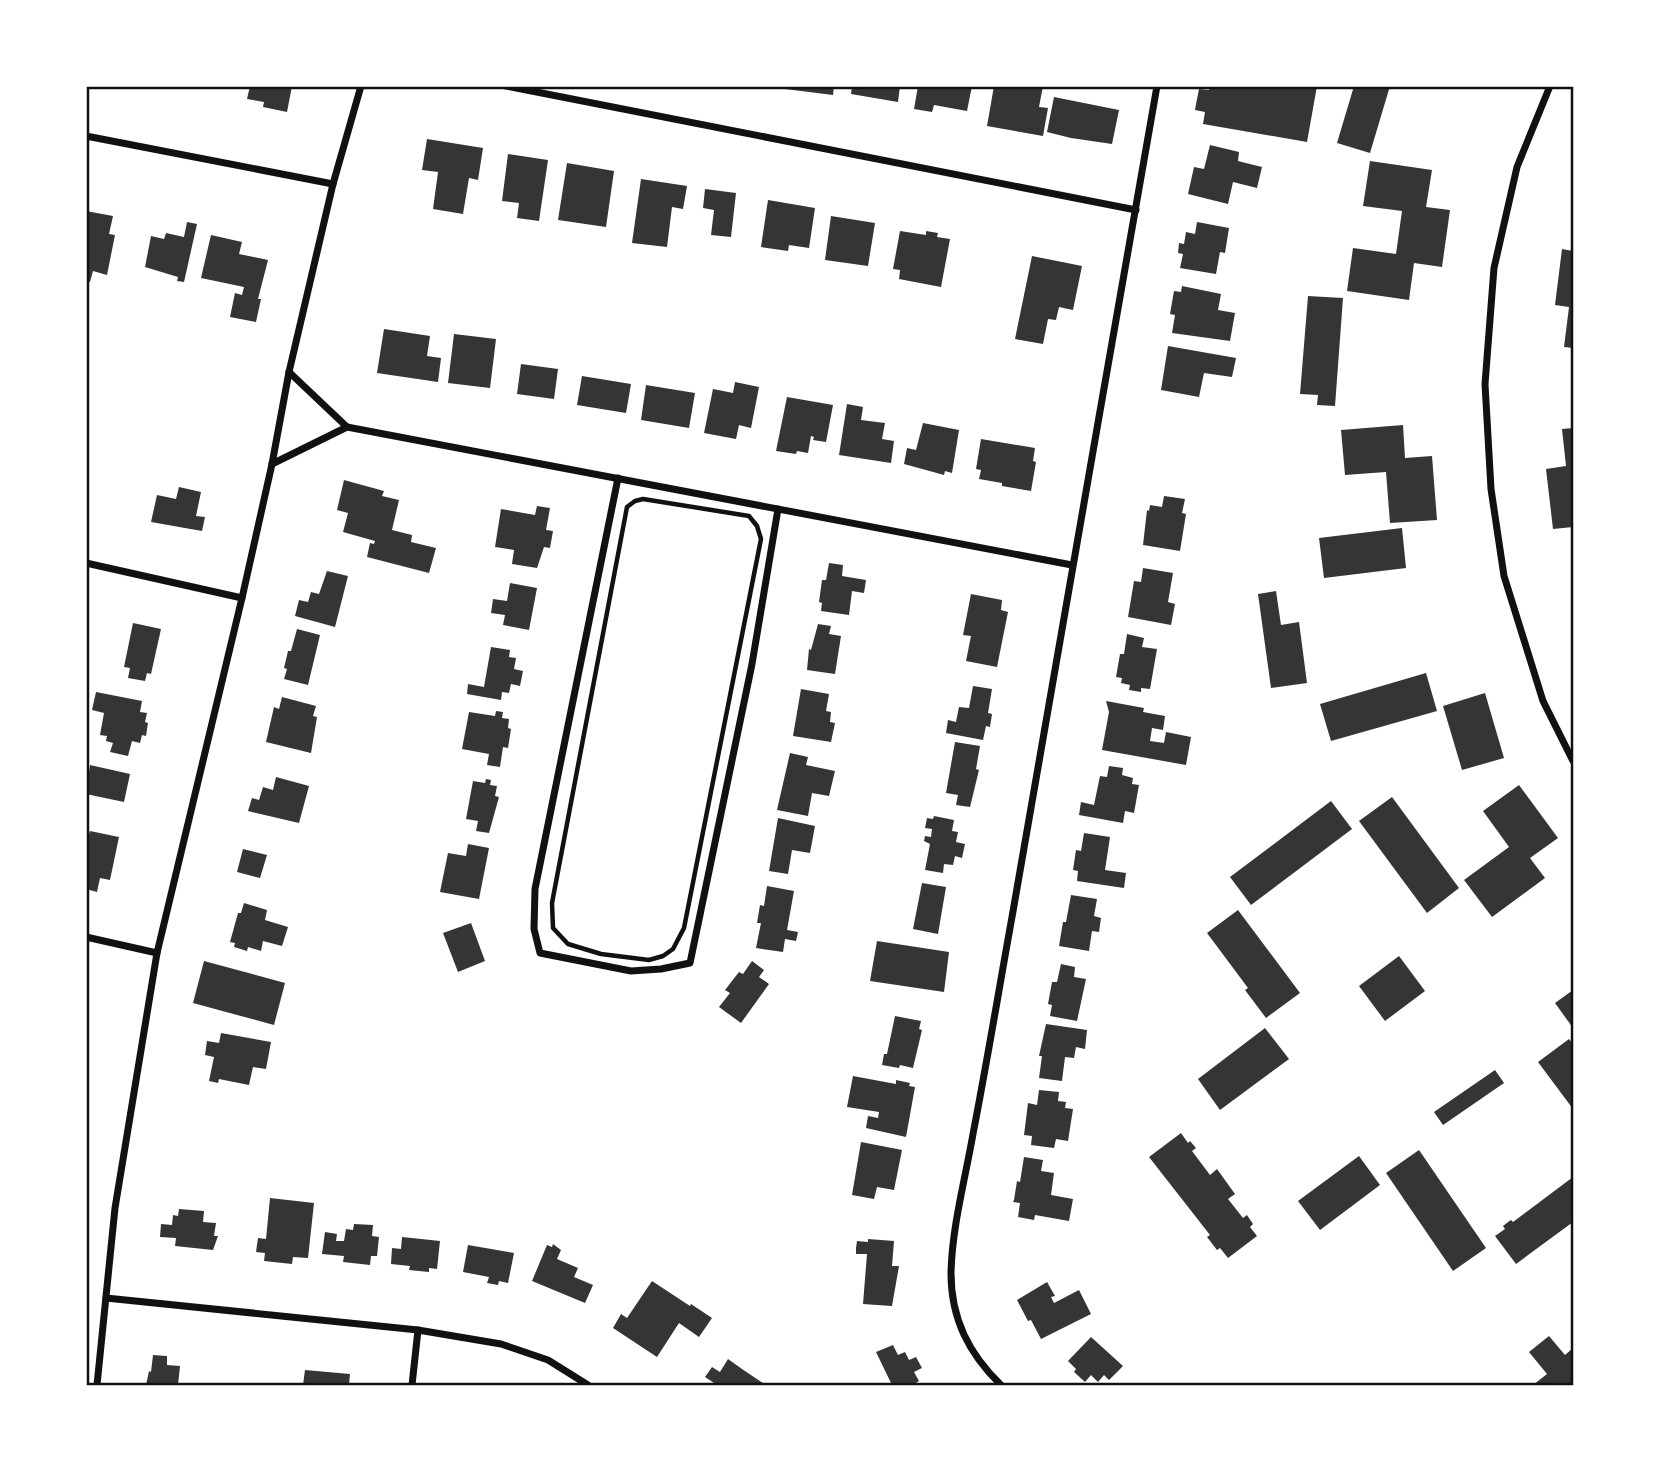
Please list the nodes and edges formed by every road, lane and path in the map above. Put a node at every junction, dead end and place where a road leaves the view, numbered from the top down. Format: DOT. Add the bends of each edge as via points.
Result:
graph roads {
  1 [pos="361,86"];
  2 [pos="506,86"];
  3 [pos="1157,86"];
  4 [pos="1550,86"];
  5 [pos="86,136"];
  6 [pos="333,184"];
  7 [pos="1136,210"];
  8 [pos="289,372"];
  9 [pos="347,427"];
  10 [pos="272,464"];
  11 [pos="618,478"];
  12 [pos="778,509"];
  13 [pos="86,563"];
  14 [pos="1072,565"];
  15 [pos="242,598"];
  16 [pos="1573,761"];
  17 [pos="86,937"];
  18 [pos="158,953"];
  19 [pos="649,960"];
  20 [pos="106,1298"];
  21 [pos="418,1330"];
  22 [pos="97,1385"];
  23 [pos="412,1385"];
  24 [pos="588,1385"];
  25 [pos="1001,1385"];
  1 -- 6 [label="street"];
  2 -- 7 [label="street"];
  3 -- 7 [label="street"];
  4 -- 16 [label="street" via="1517,167 1494,268 1485,384 1491,489 1504,576 1543,701"];
  5 -- 6 [label="street"];
  6 -- 8 [label="street"];
  7 -- 14 [label="street"];
  8 -- 9 [label="street"];
  8 -- 10 [label="street"];
  9 -- 10 [label="street"];
  9 -- 11 [label="street"];
  10 -- 15 [label="street"];
  11 -- 12 [label="street"];
  11 -- 12 [label="street" via="536,889 534,929 540,953 605,966 631,971 690,963 752,664"];
  12 -- 14 [label="street"];
  13 -- 15 [label="street"];
  14 -- 25 [label="street" via="951,1273 954,1311 965,1340"];
  15 -- 18 [label="street"];
  17 -- 18 [label="street"];
  18 -- 20 [label="street" via="121,1169"];
  19 -- 19 [label="path" via="568,944 552,928 552,903 627,507 643,499 749,516 761,539 684,928 673,949"];
  20 -- 21 [label="street"];
  20 -- 22 [label="street"];
  21 -- 23 [label="street"];
  21 -- 24 [label="street" via="501,1344 548,1360"];
}
